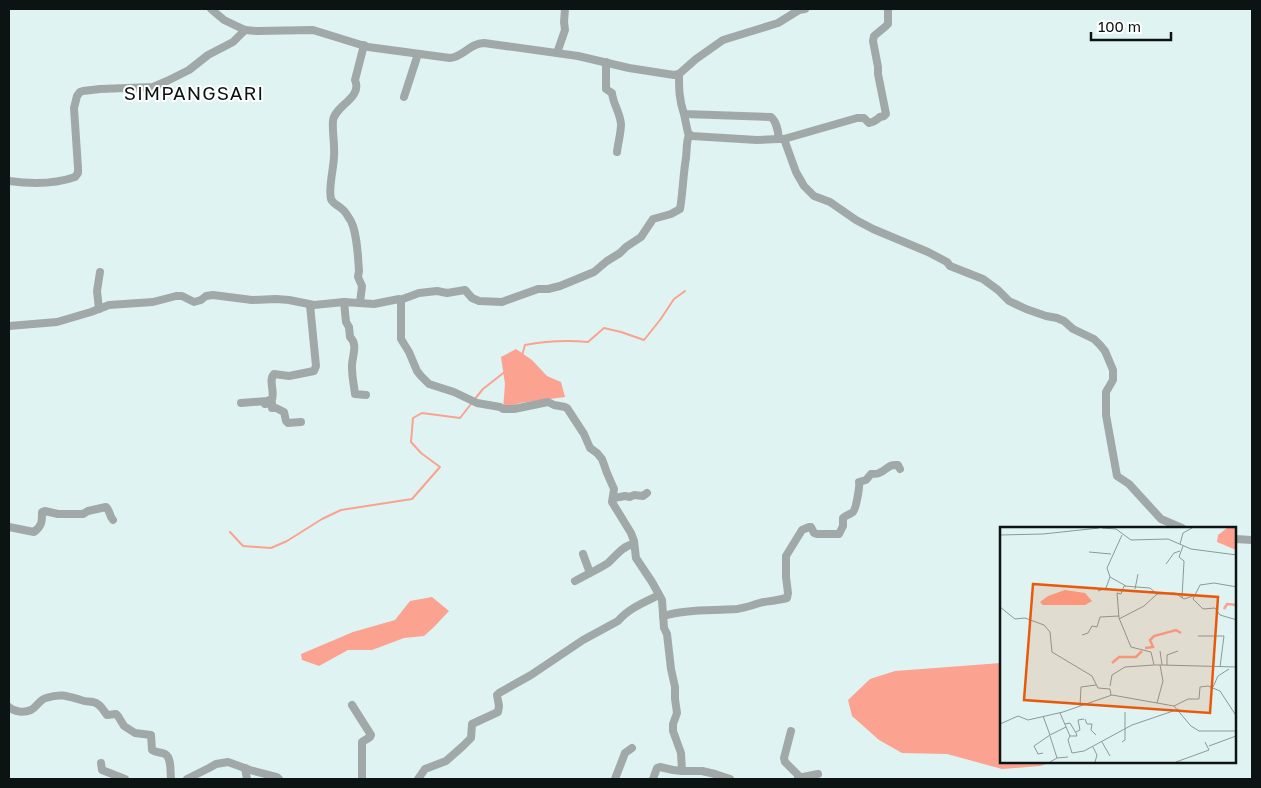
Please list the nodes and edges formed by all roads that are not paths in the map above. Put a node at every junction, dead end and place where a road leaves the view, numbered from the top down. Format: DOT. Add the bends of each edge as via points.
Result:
graph roads {
  1 [pos="212,9"];
  2 [pos="565,9"];
  3 [pos="801,9"];
  4 [pos="888,9"];
  5 [pos="245,30"];
  6 [pos="364,46"];
  7 [pos="557,53"];
  8 [pos="418,54"];
  9 [pos="606,62"];
  10 [pos="679,74"];
  11 [pos="404,97"];
  12 [pos="684,114"];
  13 [pos="689,135"];
  14 [pos="782,139"];
  15 [pos="617,152"];
  16 [pos="9,181"];
  17 [pos="100,272"];
  18 [pos="400,300"];
  19 [pos="344,302"];
  20 [pos="360,304"];
  21 [pos="310,305"];
  22 [pos="100,309"];
  23 [pos="9,326"];
  24 [pos="366,395"];
  25 [pos="300,422"];
  26 [pos="900,469"];
  27 [pos="648,493"];
  28 [pos="614,498"];
  29 [pos="113,520"];
  30 [pos="9,527"];
  31 [pos="1180,527"];
  32 [pos="1236,539"];
  33 [pos="1252,540"];
  34 [pos="634,544"];
  35 [pos="583,554"];
  36 [pos="590,573"];
  37 [pos="575,581"];
  38 [pos="660,595"];
  39 [pos="663,616"];
  40 [pos="352,705"];
  41 [pos="9,707"];
  42 [pos="791,732"];
  43 [pos="632,748"];
  44 [pos="101,763"];
  45 [pos="245,768"];
  46 [pos="682,771"];
  47 [pos="818,774"];
  48 [pos="798,778"];
  49 [pos="125,779"];
  50 [pos="171,779"];
  51 [pos="187,779"];
  52 [pos="247,779"];
  53 [pos="279,779"];
  54 [pos="362,779"];
  55 [pos="418,779"];
  56 [pos="615,779"];
  57 [pos="653,779"];
  58 [pos="730,779"];
  1 -- 5 [label="street" via="224,20"];
  2 -- 7 [label="street" via="565,30"];
  3 -- 10 [label="street" via="778,23 723,40"];
  4 -- 14 [label="street" via="888,24 872,41 886,114 870,123 864,118 857,118"];
  5 -- 6 [label="street" via="313,30"];
  5 -- 16 [label="street" via="233,42 167,82 153,87 83,90 77,96 74,108 78,168 75,177 39,183"];
  6 -- 8 [label="street"];
  6 -- 20 [label="street" via="355,80 356,89 332,122 335,152 330,194 333,203 342,209 354,226 358,277 362,286"];
  7 -- 8 [label="street" via="484,42 474,44 456,58"];
  7 -- 9 [label="street"];
  8 -- 11 [label="street"];
  9 -- 10 [label="street" via="668,75"];
  9 -- 15 [label="street" via="606,89 611,92 621,123"];
  10 -- 12 [label="street" via="680,104"];
  12 -- 13 [label="street"];
  12 -- 14 [label="street" via="768,116 773,119"];
  13 -- 14 [label="street"];
  13 -- 18 [label="street" via="680,209 653,219 641,237 594,272 560,286 538,289 505,301 479,301 465,290 447,293 437,290"];
  14 -- 31 [label="street" via="796,172 814,196 830,202 873,229 983,279 1009,301 1064,321 1094,339 1105,351 1113,370 1113,380 1106,392 1106,415 1117,476 1129,484 1161,519"];
  17 -- 22 [label="street" via="97,291"];
  18 -- 20 [label="street"];
  18 -- 28 [label="street" via="401,339 426,382 477,403 503,409 548,402 565,407 590,448 602,458 614,489"];
  19 -- 20 [label="street"];
  19 -- 21 [label="street"];
  19 -- 24 [label="street" via="346,322 354,344 355,394"];
  21 -- 22 [label="street" via="289,300 213,295 197,302 176,296 153,302 108,305"];
  21 -- 25 [label="street" via="314,371 289,376 274,374 271,377 272,399 241,403 241,406 272,403 272,408 284,412 286,422"];
  22 -- 23 [label="street" via="57,322"];
  26 -- 39 [label="street" via="894,465 859,482 855,510 843,518 839,534 816,534 811,527 802,530 785,559 787,598 739,609"];
  27 -- 28 [label="street"];
  28 -- 34 [label="street" via="612,502"];
  29 -- 30 [label="street" via="106,507 83,514 58,514 45,510 42,512 42,524 34,532"];
  32 -- 33 [label="street"];
  34 -- 36 [label="street" via="623,548"];
  34 -- 38 [label="street" via="636,558"];
  35 -- 36 [label="street"];
  36 -- 37 [label="street"];
  38 -- 39 [label="street"];
  38 -- 55 [label="street" via="640,604 618,621 497,695 498,712 472,724 471,738 446,761 425,769"];
  39 -- 46 [label="street" via="676,686 673,734 681,753"];
  40 -- 54 [label="street" via="371,735 362,742"];
  41 -- 50 [label="street" via="16,712 25,711 44,698 56,696 95,702 107,714 116,714 128,729 151,735 152,750 168,756"];
  42 -- 48 [label="street" via="784,758"];
  43 -- 56 [label="street" via="625,753"];
  44 -- 49 [label="street" via="102,770"];
  45 -- 51 [label="street" via="228,762 216,764"];
  45 -- 52 [label="street"];
  45 -- 53 [label="street"];
  46 -- 57 [label="street" via="660,767"];
  46 -- 58 [label="street" via="702,771"];
  47 -- 48 [label="street"];
}
